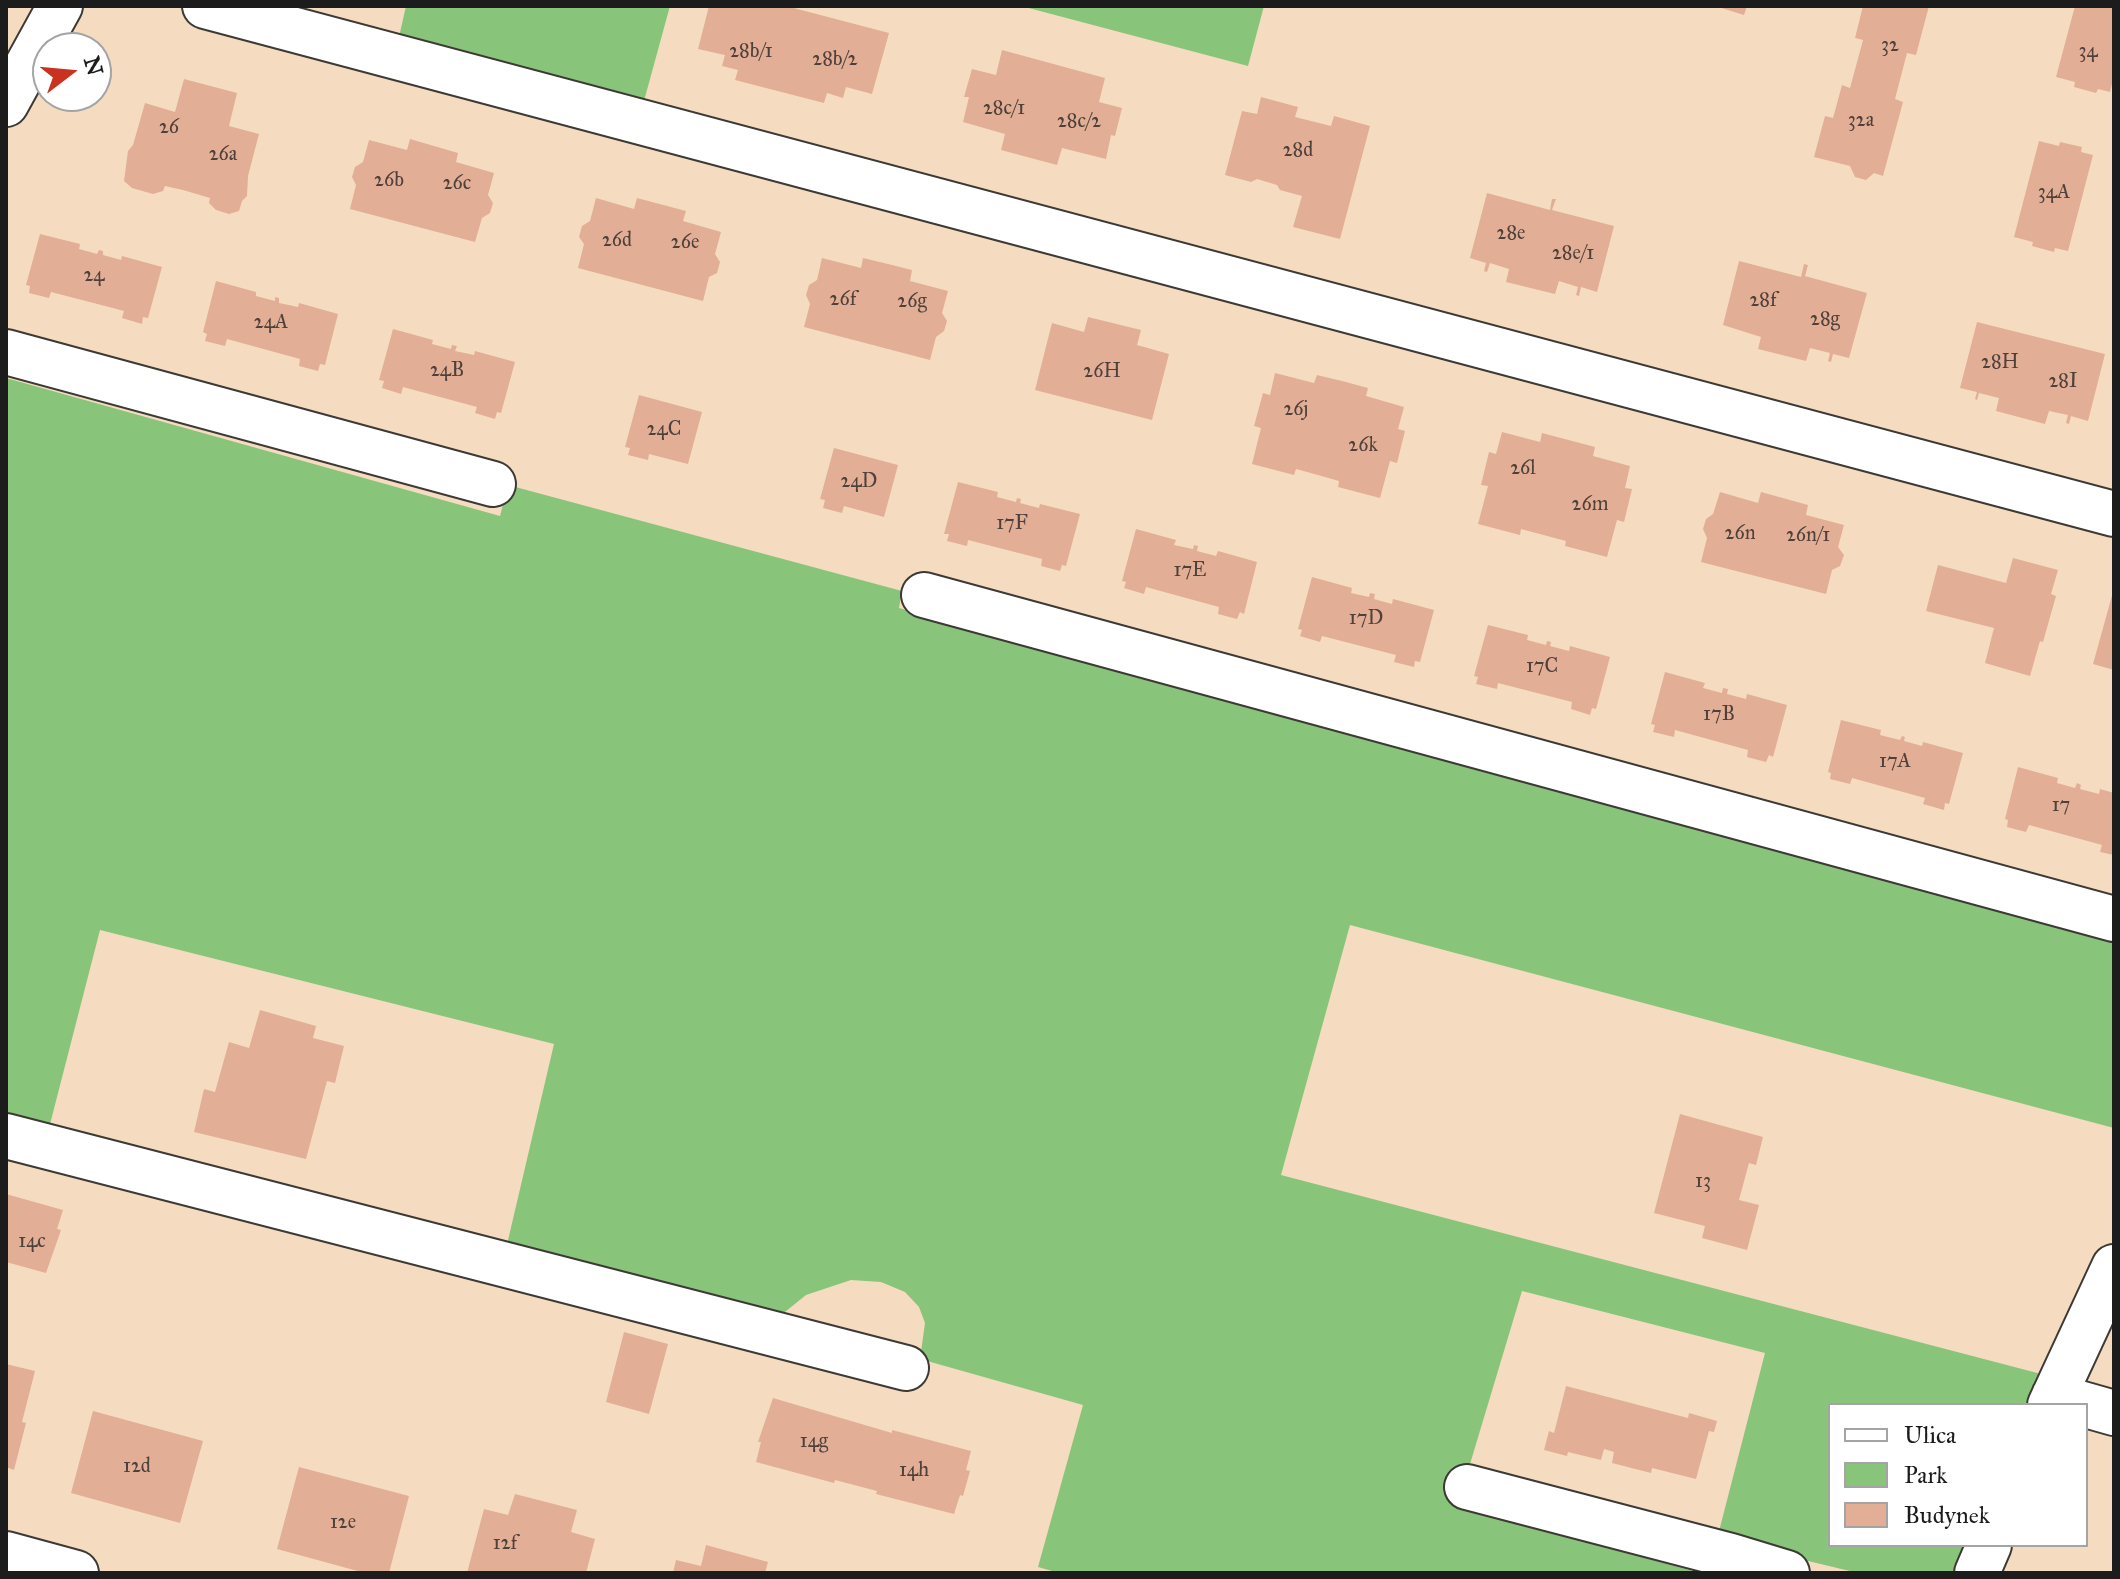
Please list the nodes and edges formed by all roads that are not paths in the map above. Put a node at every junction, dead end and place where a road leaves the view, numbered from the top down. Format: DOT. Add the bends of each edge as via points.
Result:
graph roads {
  1 [pos="60,6"];
  2 [pos="205,6"];
  3 [pos="6,104"];
  4 [pos="6,352"];
  5 [pos="493,484"];
  6 [pos="2114,514"];
  7 [pos="924,595"];
  8 [pos="2114,919"];
  9 [pos="6,1136"];
  10 [pos="2114,1267"];
  11 [pos="906,1368"];
  12 [pos="2052,1400"];
  13 [pos="2088,1408"];
  14 [pos="2114,1413"];
  15 [pos="1467,1487"];
  16 [pos="1988,1547"];
  17 [pos="6,1554"];
  18 [pos="76,1573"];
  19 [pos="1787,1573"];
  20 [pos="1977,1573"];
  1 -- 3 [label="street"];
  2 -- 6 [label="street"];
  4 -- 5 [label="street"];
  7 -- 8 [label="street"];
  9 -- 11 [label="street"];
  10 -- 12 [label="street"];
  13 -- 14 [label="street"];
  15 -- 19 [label="street"];
  16 -- 20 [label="street"];
  17 -- 18 [label="street"];
}
